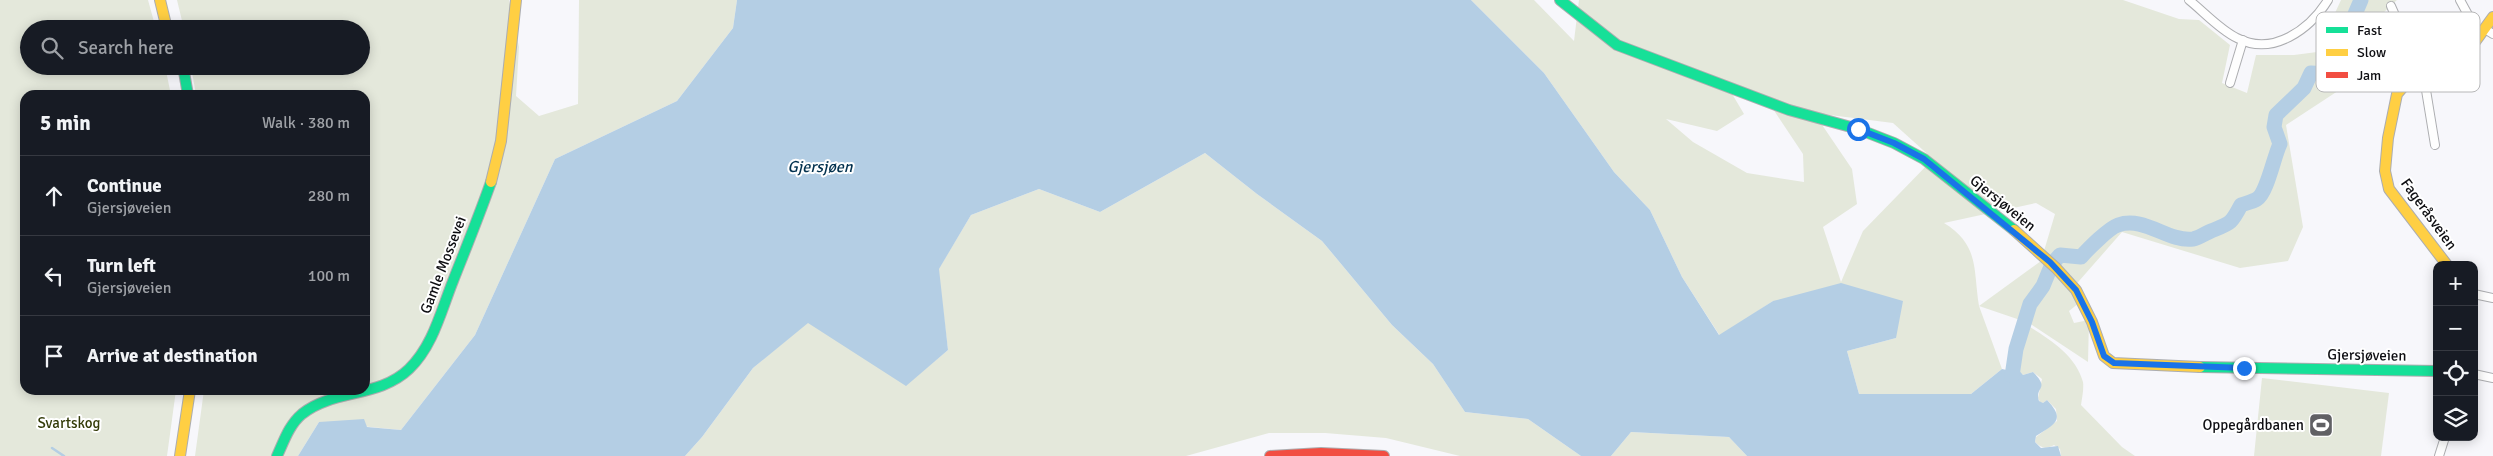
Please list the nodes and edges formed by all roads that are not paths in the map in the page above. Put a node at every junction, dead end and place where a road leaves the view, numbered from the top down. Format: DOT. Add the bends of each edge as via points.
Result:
graph roads {
  1 [pos="160,0"];
  2 [pos="168,0"];
  3 [pos="516,0"];
  4 [pos="1560,0"];
  5 [pos="2189,0"];
  6 [pos="2328,0"];
  7 [pos="2460,0"];
  8 [pos="2391,6"];
  9 [pos="2320,12"];
  10 [pos="2394,12"];
  11 [pos="2469,12"];
  12 [pos="2493,17"];
  13 [pos="2316,18"];
  14 [pos="165,20"];
  15 [pos="172,20"];
  16 [pos="2486,33"];
  17 [pos="2243,40"];
  18 [pos="177,75"];
  19 [pos="185,75"];
  20 [pos="2230,83"];
  21 [pos="180,90"];
  22 [pos="187,90"];
  23 [pos="2399,92"];
  24 [pos="2426,92"];
  25 [pos="2435,145"];
  26 [pos="2444,261"];
  27 [pos="2478,295"];
  28 [pos="2493,298"];
  29 [pos="2433,371"];
  30 [pos="2478,375"];
  31 [pos="2493,378"];
  32 [pos="370,391"];
  33 [pos="189,395"];
  34 [pos="196,395"];
  35 [pos="354,395"];
  36 [pos="2444,441"];
  37 [pos="180,456"];
  38 [pos="188,456"];
  39 [pos="277,456"];
  40 [pos="1270,456"];
  41 [pos="1384,456"];
  42 [pos="2439,456"];
  1 -- 14 [label="main road"];
  2 -- 15 [label="main road"];
  3 -- 32 [label="main road, Gamle Mossevei" via="496,164 431,339 409,370 392,382"];
  4 -- 29 [label="main road, Gjersjøveien" via="1617,45 1788,110 1858,129 1924,159 2053,265 2076,290 2104,356 2114,363 2251,369"];
  5 -- 17 [label="street" via="2236,38"];
  6 -- 9 [label="street"];
  7 -- 11 [label="street"];
  8 -- 10 [label="street"];
  12 -- 16 [label="main road, Fageråsveien"];
  13 -- 17 [label="street" via="2285,40 2256,43"];
  17 -- 20 [label="street"];
  18 -- 21 [label="main road"];
  19 -- 22 [label="main road"];
  23 -- 26 [label="main road, Fageråsveien" via="2388,138 2385,171 2389,189"];
  24 -- 25 [label="street"];
  27 -- 28 [label="street"];
  30 -- 31 [label="street"];
  33 -- 37 [label="main road"];
  34 -- 38 [label="main road"];
  35 -- 39 [label="main road, Gamle Mossevei" via="323,401 310,408 289,429"];
  36 -- 42 [label="street"];
  40 -- 41 [label="main road" via="1321,453"];
}
